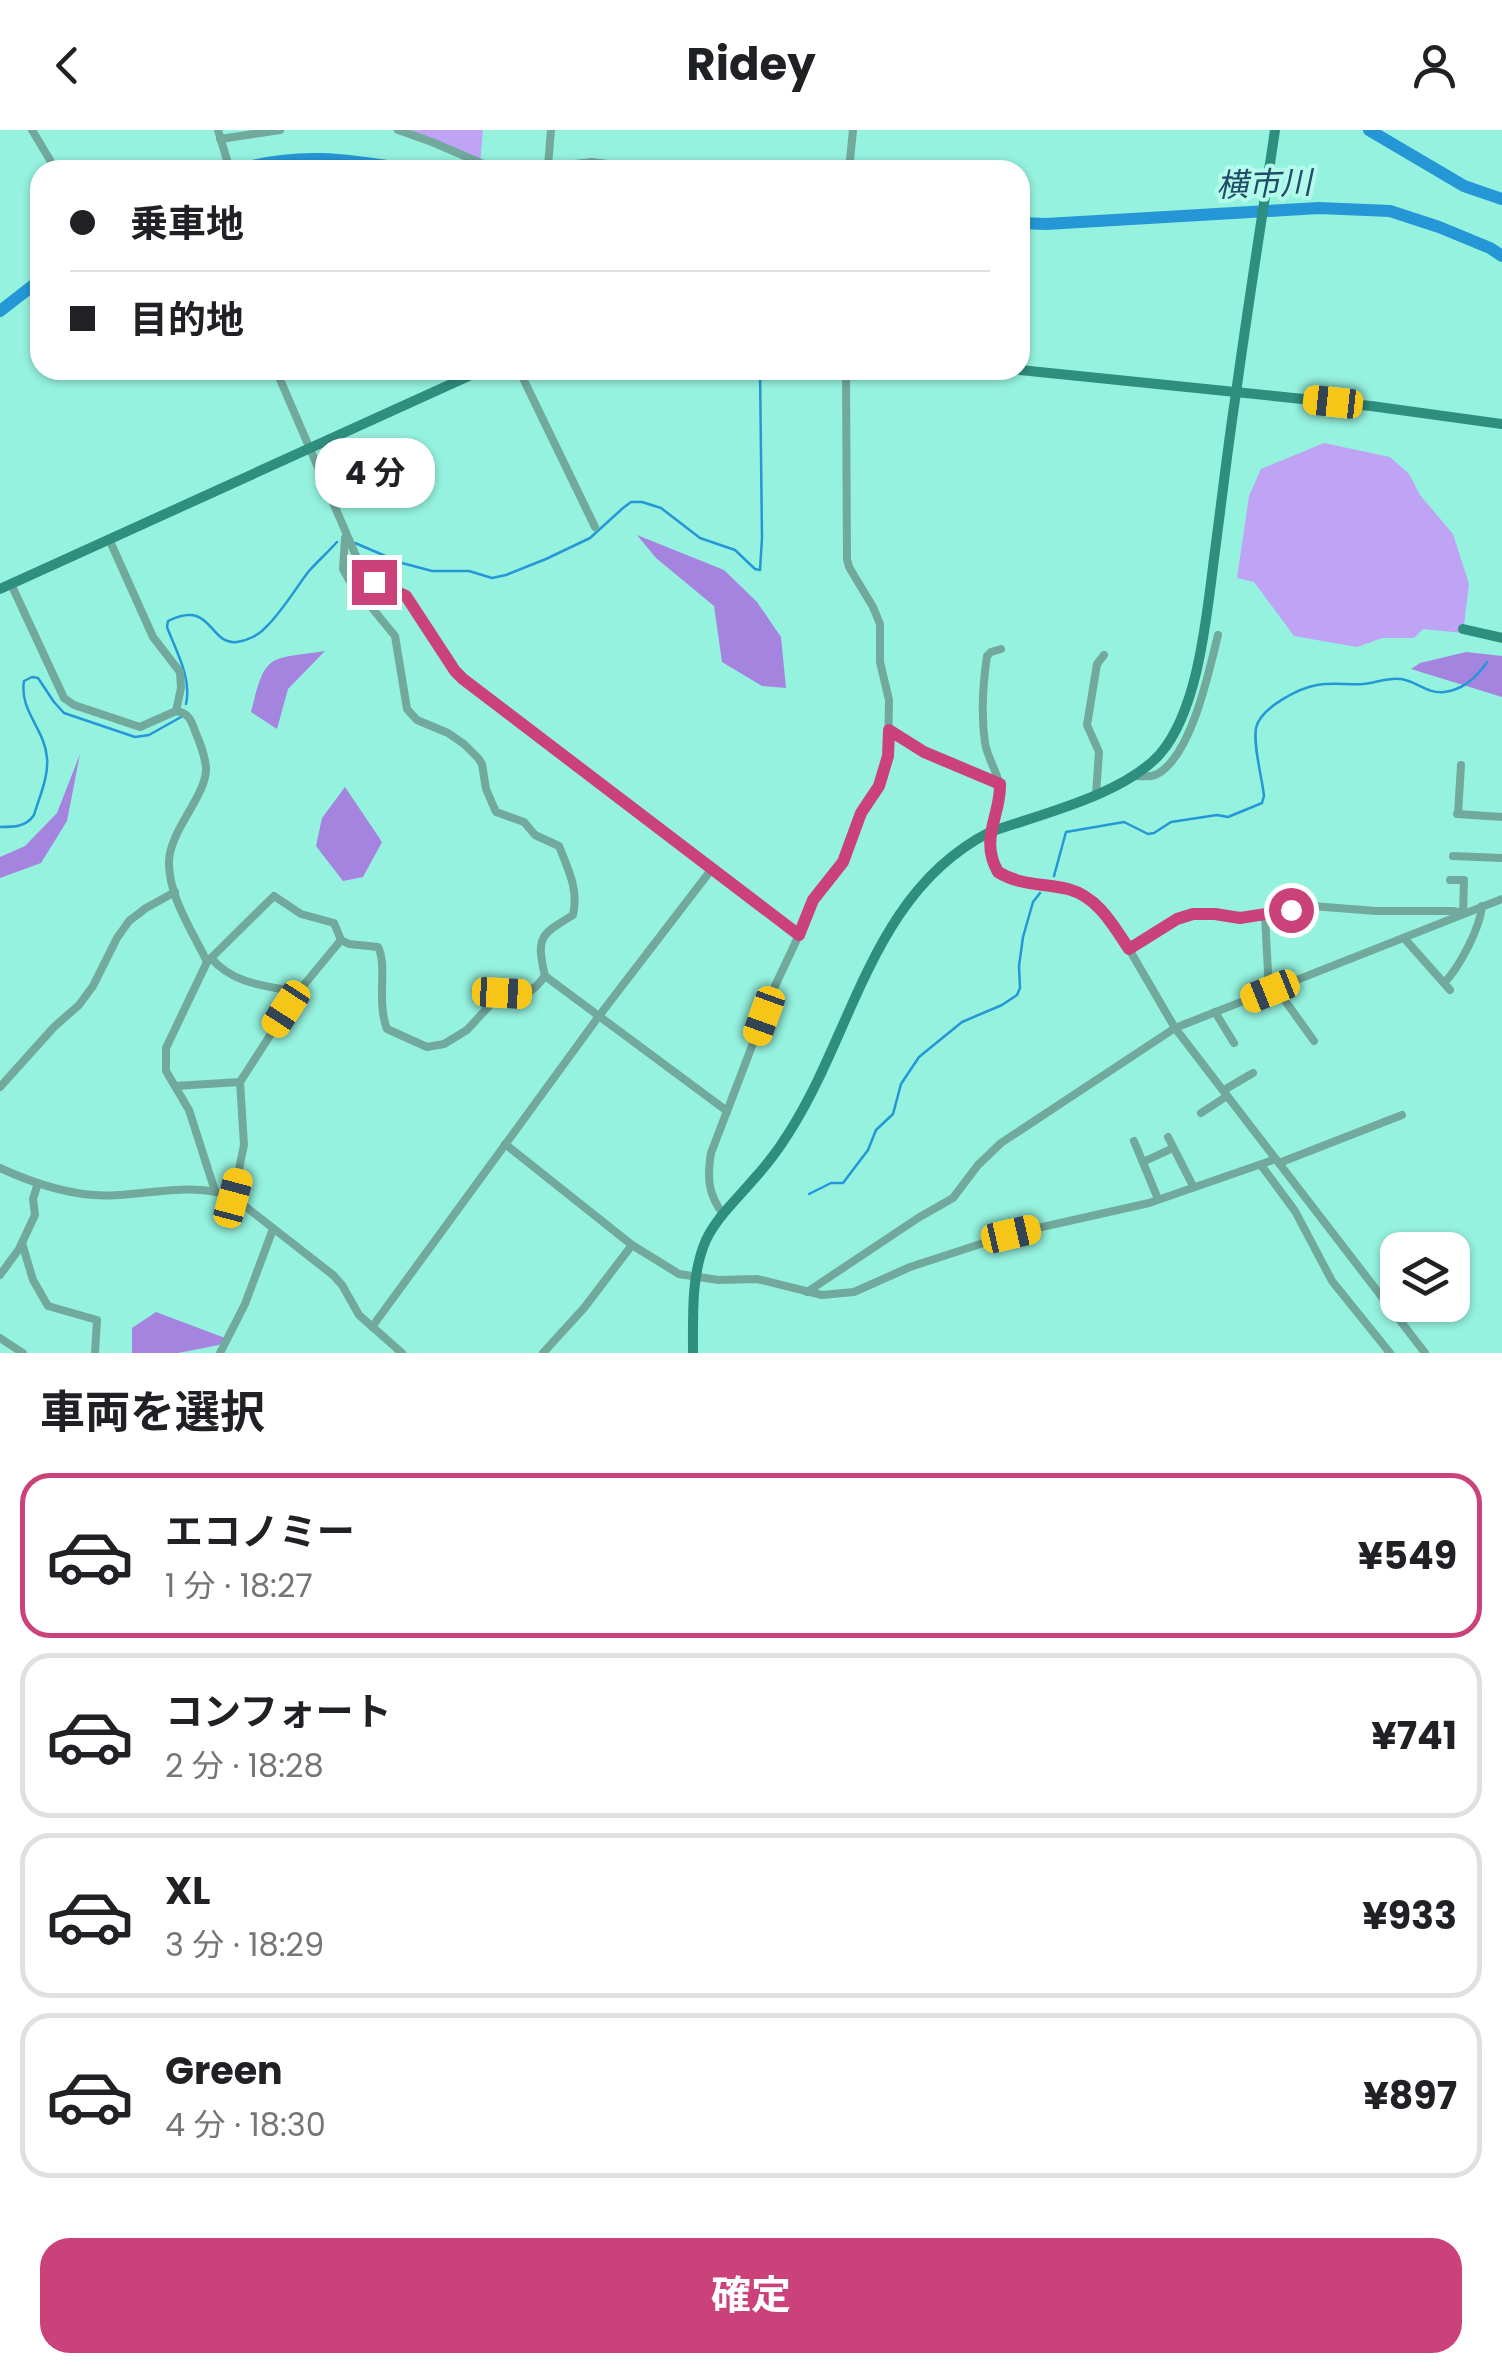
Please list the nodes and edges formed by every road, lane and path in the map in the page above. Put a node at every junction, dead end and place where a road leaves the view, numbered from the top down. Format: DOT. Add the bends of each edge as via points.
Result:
graph roads {
  1 [pos="32,130"];
  2 [pos="280,130"];
  3 [pos="398,130"];
  4 [pos="551,130"];
  5 [pos="852,130"];
  6 [pos="1275,130"];
  7 [pos="220,138"];
  8 [pos="50,160"];
  9 [pos="474,160"];
  10 [pos="548,160"];
  11 [pos="850,160"];
  12 [pos="1030,371"];
  13 [pos="280,380"];
  14 [pos="460,380"];
  15 [pos="524,380"];
  16 [pos="846,380"];
  17 [pos="1236,392"];
  18 [pos="1502,424"];
  19 [pos="311,448"];
  20 [pos="595,528"];
  21 [pos="346,533"];
  22 [pos="109,539"];
  23 [pos="5,586"];
  24 [pos="1463,630"];
  25 [pos="1218,635"];
  26 [pos="1502,638"];
  27 [pos="1000,649"];
  28 [pos="1104,655"];
  29 [pos="176,710"];
  30 [pos="889,730"];
  31 [pos="1461,765"];
  32 [pos="1135,776"];
  33 [pos="1000,784"];
  34 [pos="1096,794"];
  35 [pos="1502,816"];
  36 [pos="990,832"];
  37 [pos="1453,856"];
  38 [pos="1502,858"];
  39 [pos="712,870"];
  40 [pos="1450,880"];
  41 [pos="175,892"];
  42 [pos="1502,899"];
  43 [pos="1482,906"];
  44 [pos="1464,914"];
  45 [pos="1265,916"];
  46 [pos="799,935"];
  47 [pos="1404,938"];
  48 [pos="340,940"];
  49 [pos="1129,949"];
  50 [pos="209,960"];
  51 [pos="545,976"];
  52 [pos="1273,990"];
  53 [pos="298,992"];
  54 [pos="1215,1012"];
  55 [pos="599,1016"];
  56 [pos="1175,1028"];
  57 [pos="1314,1041"];
  58 [pos="1234,1043"];
  59 [pos="1253,1073"];
  60 [pos="240,1082"];
  61 [pos="175,1086"];
  62 [pos="0,1087"];
  63 [pos="1225,1093"];
  64 [pos="726,1112"];
  65 [pos="1201,1114"];
  66 [pos="1402,1114"];
  67 [pos="1168,1137"];
  68 [pos="1134,1141"];
  69 [pos="505,1144"];
  70 [pos="1173,1148"];
  71 [pos="1277,1161"];
  72 [pos="1142,1162"];
  73 [pos="1261,1164"];
  74 [pos="0,1168"];
  75 [pos="38,1183"];
  76 [pos="1193,1186"];
  77 [pos="216,1190"];
  78 [pos="233,1198"];
  79 [pos="1158,1199"];
  80 [pos="723,1214"];
  81 [pos="273,1229"];
  82 [pos="22,1244"];
  83 [pos="632,1245"];
  84 [pos="0,1275"];
  85 [pos="696,1277"];
  86 [pos="808,1292"];
  87 [pos="372,1327"];
  88 [pos="0,1338"];
  89 [pos="23,1353"];
  90 [pos="95,1353"];
  91 [pos="220,1353"];
  92 [pos="402,1353"];
  93 [pos="543,1353"];
  94 [pos="692,1353"];
  95 [pos="1390,1353"];
  96 [pos="1424,1353"];
  1 -- 8 [label="street"];
  2 -- 7 [label="street"];
  3 -- 9 [label="street"];
  4 -- 10 [label="street"];
  5 -- 11 [label="street"];
  6 -- 17 [label="street"];
  12 -- 17 [label="street"];
  13 -- 19 [label="street"];
  14 -- 19 [label="street"];
  15 -- 20 [label="street"];
  16 -- 30 [label="street" via="847,558 880,624"];
  17 -- 18 [label="street"];
  17 -- 32 [label="street" via="1192,685 1169,742"];
  19 -- 21 [label="street"];
  19 -- 22 [label="street"];
  21 -- 39 [label="street" via="363,572 406,596 463,679"];
  21 -- 51 [label="street" via="343,569 394,636 406,709 478,758 496,812 559,846 576,902 573,914 542,938"];
  22 -- 23 [label="street"];
  22 -- 29 [label="street" via="153,638 180,672"];
  23 -- 29 [label="street" via="64,698 140,727"];
  24 -- 26 [label="street"];
  25 -- 32 [label="street" via="1192,727 1159,773"];
  27 -- 33 [label="street" via="986,656 984,714 986,749"];
  28 -- 34 [label="street" via="1087,725 1099,752"];
  29 -- 41 [label="street" via="192,722 206,769 170,856"];
  30 -- 33 [label="street"];
  30 -- 46 [label="street" via="879,786"];
  31 -- 35 [label="street" via="1456,814"];
  32 -- 34 [label="street"];
  33 -- 36 [label="street"];
  34 -- 36 [label="street"];
  36 -- 49 [label="street" via="998,872 1083,895 1102,909"];
  36 -- 80 [label="street" via="936,868 907,903 799,1116"];
  37 -- 38 [label="street"];
  39 -- 46 [label="street"];
  39 -- 55 [label="street"];
  40 -- 44 [label="street" via="1464,880"];
  41 -- 50 [label="street"];
  41 -- 62 [label="street" via="129,921 79,1005"];
  42 -- 43 [label="street"];
  43 -- 44 [label="street"];
  43 -- 47 [label="street" via="1447,986"];
  44 -- 45 [label="street" via="1312,906"];
  44 -- 47 [label="street"];
  45 -- 49 [label="street" via="1193,914"];
  45 -- 52 [label="street"];
  46 -- 64 [label="street"];
  47 -- 52 [label="street"];
  48 -- 50 [label="street" via="334,923 301,914 274,896"];
  48 -- 51 [label="street" via="378,947 387,1028 427,1047 466,1030 502,993 526,994"];
  48 -- 53 [label="street"];
  49 -- 56 [label="street"];
  50 -- 53 [label="street" via="246,982"];
  50 -- 61 [label="street" via="166,1048 166,1071"];
  51 -- 55 [label="street"];
  52 -- 54 [label="street"];
  52 -- 57 [label="street"];
  53 -- 60 [label="street"];
  54 -- 56 [label="street"];
  54 -- 58 [label="street"];
  55 -- 64 [label="street"];
  55 -- 69 [label="street"];
  56 -- 63 [label="street"];
  56 -- 86 [label="street" via="1001,1143 953,1198"];
  59 -- 63 [label="street"];
  60 -- 61 [label="street"];
  60 -- 78 [label="street" via="244,1145"];
  61 -- 77 [label="street"];
  63 -- 65 [label="street"];
  63 -- 71 [label="street"];
  64 -- 80 [label="street" via="708,1182"];
  66 -- 71 [label="street"];
  67 -- 70 [label="street"];
  68 -- 72 [label="street"];
  69 -- 83 [label="street"];
  69 -- 87 [label="street"];
  70 -- 72 [label="street"];
  70 -- 76 [label="street"];
  71 -- 73 [label="street"];
  71 -- 96 [label="street"];
  72 -- 79 [label="street"];
  73 -- 76 [label="street"];
  73 -- 95 [label="street" via="1332,1280"];
  74 -- 75 [label="street"];
  75 -- 77 [label="street" via="84,1194"];
  75 -- 82 [label="street"];
  76 -- 79 [label="street"];
  77 -- 78 [label="street"];
  78 -- 81 [label="street"];
  79 -- 86 [label="street" via="1011,1234 854,1292"];
  80 -- 85 [label="street" via="707,1238"];
  81 -- 87 [label="street" via="333,1275"];
  81 -- 91 [label="street"];
  82 -- 84 [label="street"];
  82 -- 90 [label="street" via="48,1306 96,1320"];
  83 -- 85 [label="street"];
  83 -- 93 [label="street"];
  85 -- 86 [label="street" via="757,1279"];
  85 -- 94 [label="street"];
  87 -- 92 [label="street"];
  88 -- 89 [label="street"];
}
